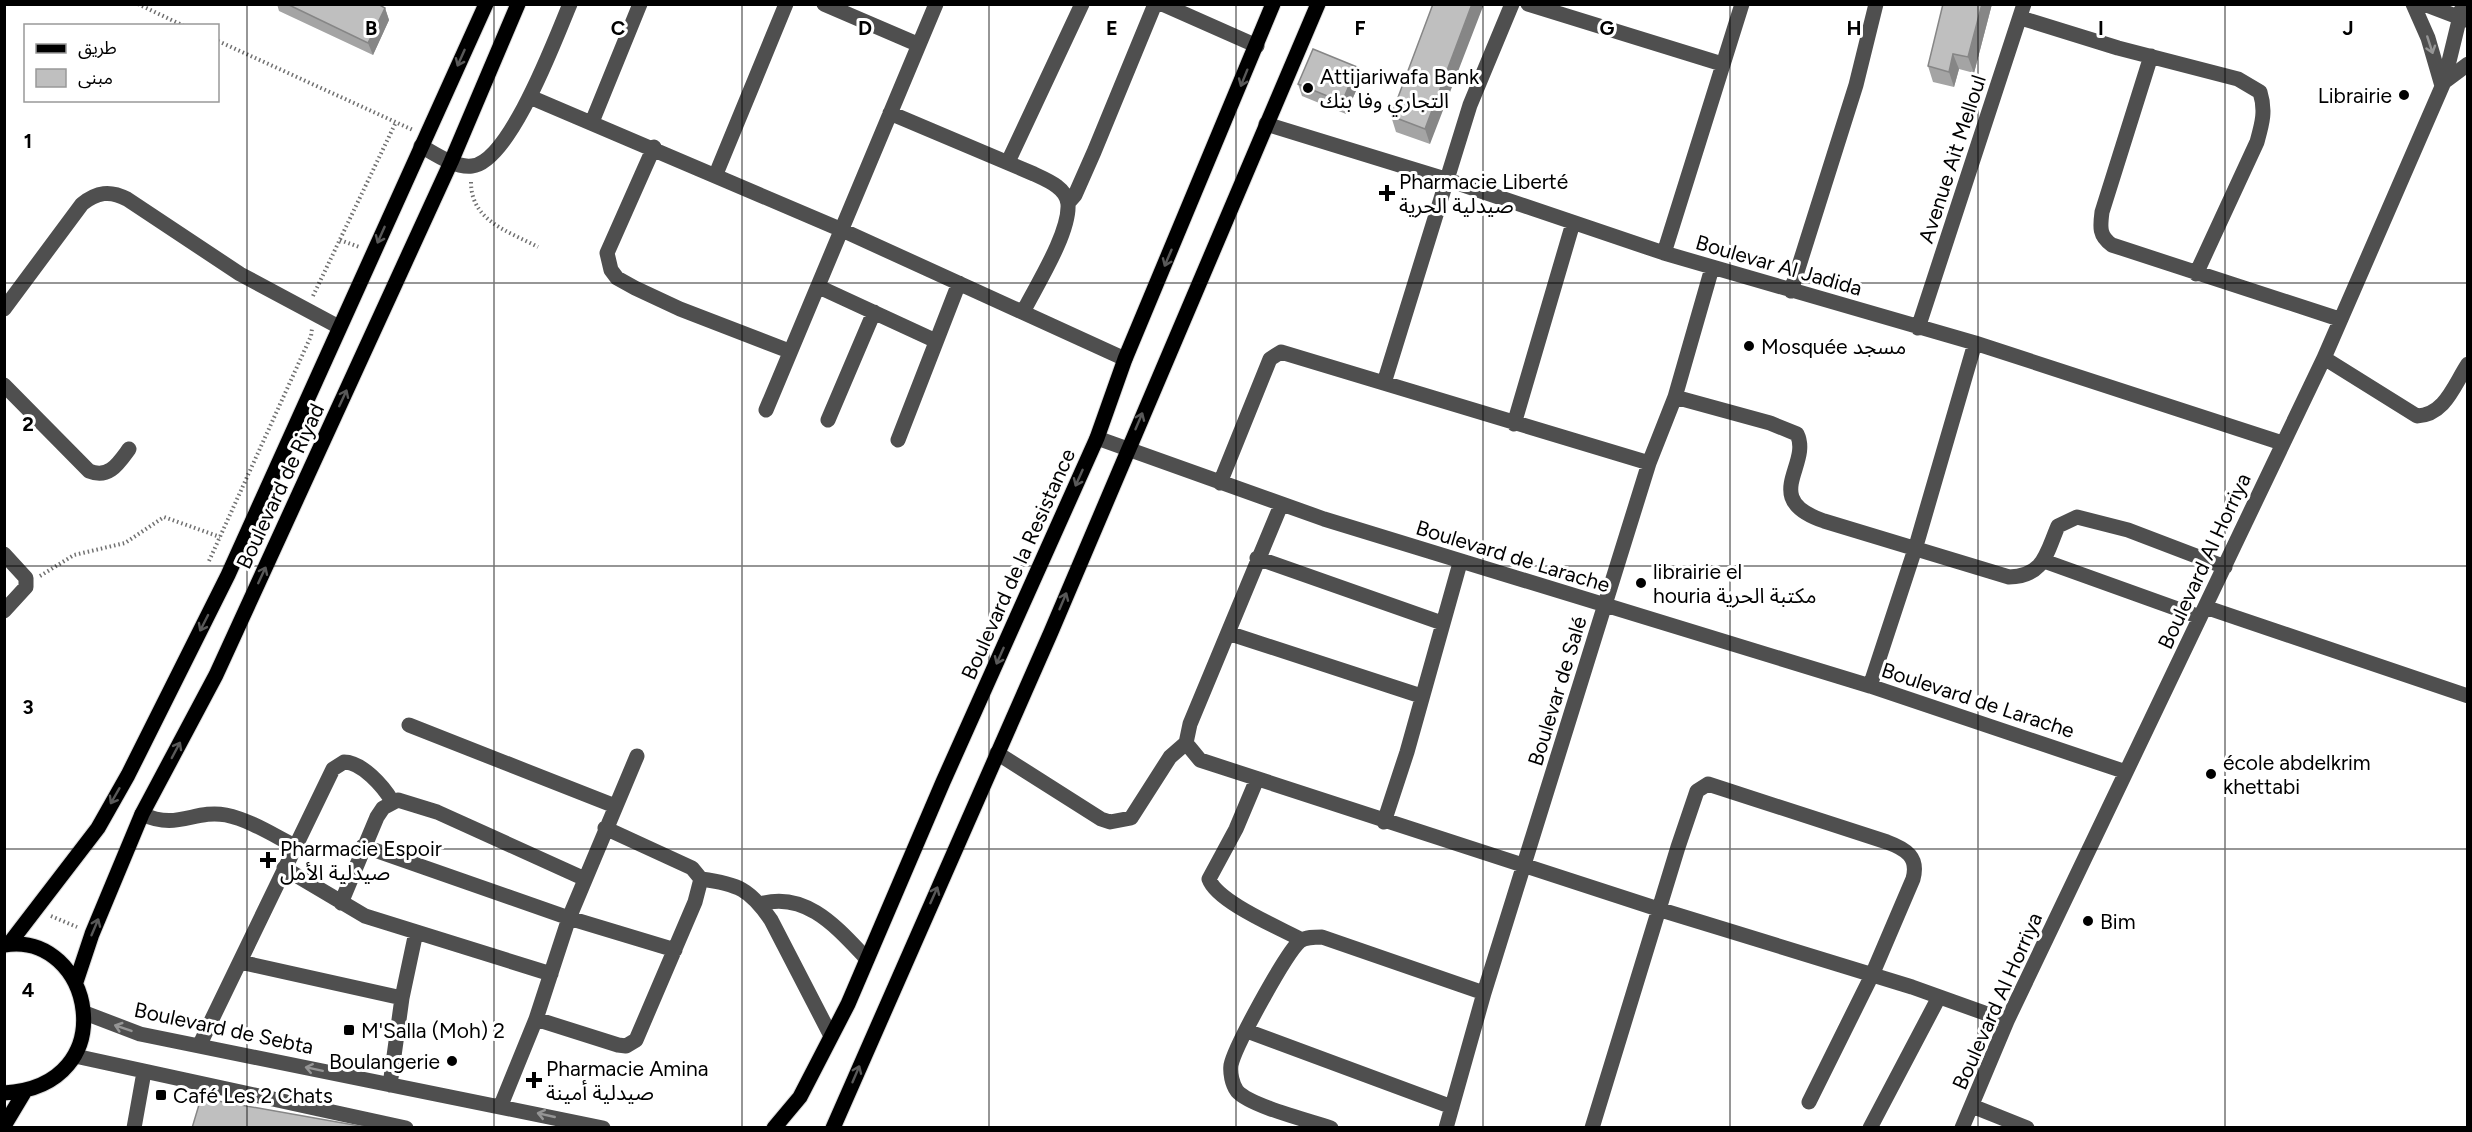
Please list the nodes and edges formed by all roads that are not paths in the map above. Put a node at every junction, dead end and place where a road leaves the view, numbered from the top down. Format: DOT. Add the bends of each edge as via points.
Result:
graph roads {
  1 [pos="486,4"];
  2 [pos="518,4"];
  3 [pos="570,4"];
  4 [pos="640,4"];
  5 [pos="786,4"];
  6 [pos="824,4"];
  7 [pos="936,4"];
  8 [pos="1082,4"];
  9 [pos="1155,4"];
  10 [pos="1162,4"];
  11 [pos="1273,4"];
  12 [pos="1318,4"];
  13 [pos="1512,4"];
  14 [pos="1528,4"];
  15 [pos="1742,4"];
  16 [pos="1876,4"];
  17 [pos="2413,4"];
  18 [pos="2424,4"];
  19 [pos="2022,11"];
  20 [pos="2463,14"];
  21 [pos="917,44"];
  22 [pos="1257,46"];
  23 [pos="2151,56"];
  24 [pos="1722,63"];
  25 [pos="2468,64"];
  26 [pos="2443,85"];
  27 [pos="530,97"];
  28 [pos="890,113"];
  29 [pos="592,122"];
  30 [pos="1266,124"];
  31 [pos="423,141"];
  32 [pos="654,147"];
  33 [pos="451,162"];
  34 [pos="1008,162"];
  35 [pos="716,174"];
  36 [pos="1445,179"];
  37 [pos="1068,203"];
  38 [pos="1573,223"];
  39 [pos="842,230"];
  40 [pos="1664,253"];
  41 [pos="1712,268"];
  42 [pos="2196,274"];
  43 [pos="958,283"];
  44 [pos="819,287"];
  45 [pos="1791,291"];
  46 [pos="4,309"];
  47 [pos="874,312"];
  48 [pos="1023,312"];
  49 [pos="2339,319"];
  50 [pos="339,327"];
  51 [pos="1918,328"];
  52 [pos="936,340"];
  53 [pos="1975,344"];
  54 [pos="789,351"];
  55 [pos="2324,358"];
  56 [pos="1125,360"];
  57 [pos="2468,364"];
  58 [pos="1384,383"];
  59 [pos="4,386"];
  60 [pos="1675,398"];
  61 [pos="766,410"];
  62 [pos="828,420"];
  63 [pos="1514,424"];
  64 [pos="1097,438"];
  65 [pos="898,440"];
  66 [pos="2282,443"];
  67 [pos="1127,448"];
  68 [pos="129,449"];
  69 [pos="1649,463"];
  70 [pos="1220,483"];
  71 [pos="1281,505"];
  72 [pos="1916,546"];
  73 [pos="4,554"];
  74 [pos="1257,558"];
  75 [pos="2044,561"];
  76 [pos="1460,563"];
  77 [pos="2225,567"];
  78 [pos="1605,605"];
  79 [pos="4,611"];
  80 [pos="2203,612"];
  81 [pos="1442,623"];
  82 [pos="1227,633"];
  83 [pos="1870,686"];
  84 [pos="1421,696"];
  85 [pos="2468,696"];
  86 [pos="409,725"];
  87 [pos="1186,743"];
  88 [pos="997,753"];
  89 [pos="637,756"];
  90 [pos="2126,772"];
  91 [pos="1257,779"];
  92 [pos="392,801"];
  93 [pos="615,806"];
  94 [pos="142,814"];
  95 [pos="1384,822"];
  96 [pos="605,828"];
  97 [pos="295,846"];
  98 [pos="363,846"];
  99 [pos="1526,866"];
  100 [pos="284,868"];
  101 [pos="585,879"];
  102 [pos="701,879"];
  103 [pos="341,903"];
  104 [pos="760,904"];
  105 [pos="1658,909"];
  106 [pos="569,918"];
  107 [pos="416,932"];
  108 [pos="1302,940"];
  109 [pos="7,945"];
  110 [pos="675,950"];
  111 [pos="867,959"];
  112 [pos="240,962"];
  113 [pos="551,974"];
  114 [pos="1872,975"];
  115 [pos="76,982"];
  116 [pos="1484,993"];
  117 [pos="1939,997"];
  118 [pos="402,998"];
  119 [pos="85,1013"];
  120 [pos="536,1019"];
  121 [pos="2007,1022"];
  122 [pos="1247,1031"];
  123 [pos="831,1036"];
  124 [pos="200,1044"];
  125 [pos="75,1056"];
  126 [pos="144,1072"];
  127 [pos="390,1085"];
  128 [pos="24,1091"];
  129 [pos="4,1093"];
  130 [pos="1809,1102"];
  131 [pos="501,1105"];
  132 [pos="1972,1106"];
  133 [pos="1452,1107"];
  134 [pos="4,1126"];
  135 [pos="2025,1127"];
  136 [pos="134,1128"];
  137 [pos="406,1128"];
  138 [pos="603,1128"];
  139 [pos="774,1128"];
  140 [pos="833,1128"];
  141 [pos="1330,1128"];
  142 [pos="1446,1128"];
  143 [pos="1592,1128"];
  144 [pos="1870,1128"];
  145 [pos="1962,1128"];
  1 -- 31 [label="main road, Boulevard de Riyad, one-way"];
  2 -- 33 [label="main road, Boulevard de Riyad"];
  3 -- 27 [label="street"];
  4 -- 29 [label="street"];
  5 -- 35 [label="street"];
  6 -- 21 [label="street"];
  7 -- 21 [label="street"];
  8 -- 34 [label="street"];
  9 -- 37 [label="street" via="1090,162"];
  10 -- 22 [label="street"];
  11 -- 22 [label="main road, Boulevard de la Resistance"];
  12 -- 30 [label="main road"];
  13 -- 36 [label="street" via="1470,105"];
  14 -- 24 [label="street"];
  15 -- 24 [label="street"];
  16 -- 45 [label="street" via="1856,85"];
  17 -- 26 [label="street, one-way"];
  18 -- 20 [label="street"];
  19 -- 23 [label="street"];
  19 -- 51 [label="street, Avenue Ait Melloul"];
  20 -- 26 [label="street, Boulevard Al Horriya"];
  21 -- 28 [label="street"];
  22 -- 56 [label="main road, Boulevard de la Resistance, one-way"];
  23 -- 42 [label="street" via="2102,212 2101,234 2112,245"];
  23 -- 42 [label="street" via="2238,79 2260,93 2264,104 2257,142"];
  24 -- 40 [label="street"];
  25 -- 26 [label="street"];
  26 -- 49 [label="street, Boulevard Al Horriya"];
  27 -- 29 [label="street"];
  27 -- 33 [label="street" via="487,159 473,166"];
  28 -- 34 [label="street"];
  28 -- 39 [label="street"];
  29 -- 32 [label="street"];
  30 -- 36 [label="street, Boulevar Al Jadida"];
  67 -- 30 [label="main road, one-way"];
  31 -- 33 [label="street"];
  31 -- 50 [label="main road, Boulevard de Riyad, one-way"];
  32 -- 35 [label="street"];
  32 -- 54 [label="street" via="607,253 610,270 617,278 680,309"];
  94 -- 33 [label="main road, Boulevard de Riyad, one-way" via="216,675"];
  34 -- 37 [label="street" via="1055,184"];
  35 -- 39 [label="street"];
  36 -- 38 [label="street, Boulevar Al Jadida"];
  36 -- 58 [label="street"];
  37 -- 48 [label="street" via="1059,239"];
  38 -- 40 [label="street, Boulevar Al Jadida"];
  38 -- 63 [label="street"];
  39 -- 43 [label="street"];
  39 -- 44 [label="street"];
  40 -- 41 [label="street, Boulevar Al Jadida"];
  41 -- 45 [label="street, Boulevar Al Jadida"];
  41 -- 60 [label="street, Boulevar de Salé"];
  42 -- 49 [label="street"];
  43 -- 48 [label="street"];
  43 -- 52 [label="street"];
  44 -- 47 [label="street"];
  44 -- 54 [label="street"];
  45 -- 51 [label="street, Boulevar Al Jadida"];
  46 -- 50 [label="street" via="82,204 104,193 127,199 240,274"];
  47 -- 52 [label="street"];
  47 -- 62 [label="street"];
  48 -- 56 [label="street"];
  49 -- 55 [label="street, Boulevard Al Horriya"];
  50 -- 109 [label="main road, Boulevard de Riyad, one-way" via="228,575 128,775 98,828"];
  51 -- 53 [label="street, Boulevar Al Jadida"];
  52 -- 65 [label="street"];
  53 -- 66 [label="street, Boulevar Al Jadida"];
  53 -- 72 [label="street"];
  54 -- 61 [label="street"];
  55 -- 57 [label="street" via="2417,416 2440,408"];
  55 -- 66 [label="street, Boulevard Al Horriya"];
  56 -- 64 [label="main road, Boulevard de la Resistance"];
  58 -- 63 [label="street"];
  58 -- 70 [label="street" via="1289,354 1276,354 1270,359"];
  59 -- 68 [label="street" via="89,471 109,472"];
  60 -- 69 [label="street, Boulevar de Salé"];
  60 -- 72 [label="street" via="1797,434 1800,442 1791,487 1797,507 1804,514"];
  63 -- 69 [label="street"];
  64 -- 67 [label="street, Boulevard de Larache"];
  64 -- 111 [label="main road, Boulevard de la Resistance, one-way"];
  66 -- 77 [label="street, Boulevard Al Horriya"];
  67 -- 70 [label="street, Boulevard de Larache"];
  88 -- 67 [label="main road, one-way"];
  69 -- 78 [label="street, Boulevar de Salé"];
  70 -- 71 [label="street, Boulevard de Larache"];
  71 -- 74 [label="street"];
  71 -- 76 [label="street, Boulevard de Larache"];
  72 -- 75 [label="street" via="2009,577 2032,573"];
  72 -- 83 [label="street"];
  73 -- 79 [label="street" via="26,578 26,587"];
  74 -- 81 [label="street"];
  74 -- 82 [label="street"];
  75 -- 77 [label="street" via="2058,526 2077,517 2128,530"];
  75 -- 80 [label="street"];
  76 -- 78 [label="street, Boulevard de Larache"];
  76 -- 81 [label="street"];
  77 -- 80 [label="street, Boulevard Al Horriya"];
  78 -- 83 [label="street, Boulevard de Larache"];
  78 -- 99 [label="street, Boulevar de Salé"];
  80 -- 85 [label="street"];
  80 -- 90 [label="street, Boulevard Al Horriya"];
  81 -- 84 [label="street"];
  82 -- 84 [label="street"];
  82 -- 87 [label="street" via="1198,699"];
  83 -- 90 [label="street, Boulevard de Larache"];
  84 -- 95 [label="street"];
  86 -- 93 [label="street"];
  87 -- 88 [label="street" via="1170,757 1131,818 1110,822"];
  87 -- 91 [label="street" via="1200,760"];
  140 -- 88 [label="main road, one-way"];
  89 -- 93 [label="street"];
  90 -- 121 [label="street, Boulevard Al Horriya"];
  91 -- 95 [label="street"];
  91 -- 108 [label="street" via="1236,830 1209,879 1227,900"];
  92 -- 97 [label="street" via="358,766 349,762 338,764"];
  92 -- 98 [label="street" via="377,817"];
  92 -- 101 [label="street" via="437,812"];
  93 -- 96 [label="street"];
  94 -- 97 [label="street" via="174,822 225,815"];
  115 -- 94 [label="main road, Boulevard de Riyad, one-way"];
  95 -- 99 [label="street"];
  96 -- 101 [label="street"];
  96 -- 102 [label="street" via="692,868"];
  97 -- 100 [label="street"];
  98 -- 103 [label="street"];
  98 -- 106 [label="street"];
  99 -- 105 [label="street"];
  99 -- 116 [label="street, Boulevar de Salé"];
  100 -- 103 [label="street"];
  100 -- 112 [label="street"];
  101 -- 106 [label="street"];
  102 -- 104 [label="street" via="745,889"];
  102 -- 110 [label="street"];
  103 -- 107 [label="street" via="365,916"];
  104 -- 111 [label="street" via="779,901 818,912"];
  104 -- 123 [label="street"];
  105 -- 114 [label="street"];
  105 -- 114 [label="street" via="1697,791 1702,786 1714,786 1887,842 1911,854 1913,879"];
  105 -- 143 [label="street"];
  106 -- 110 [label="street"];
  106 -- 113 [label="street"];
  107 -- 113 [label="street"];
  107 -- 118 [label="street"];
  108 -- 116 [label="street" via="1322,937"];
  108 -- 122 [label="street" via="1289,954"];
  109 -- 115 [label="main road" via="33,948 54,958"];
  110 -- 120 [label="street" via="631,1044 594,1039"];
  111 -- 123 [label="main road, Boulevard de la Resistance"];
  112 -- 118 [label="street"];
  112 -- 124 [label="street"];
  113 -- 120 [label="street"];
  114 -- 117 [label="street"];
  114 -- 130 [label="street"];
  115 -- 119 [label="main road"];
  116 -- 133 [label="street, Boulevar de Salé"];
  117 -- 121 [label="street"];
  117 -- 144 [label="street"];
  118 -- 127 [label="street"];
  124 -- 119 [label="street, Boulevard de Sebta, one-way" via="140,1034"];
  119 -- 125 [label="main road"];
  120 -- 131 [label="street"];
  121 -- 132 [label="street, Boulevard Al Horriya"];
  122 -- 133 [label="street"];
  122 -- 141 [label="street" via="1232,1062 1237,1091 1262,1105"];
  123 -- 139 [label="main road, Boulevard de la Resistance" via="800,1097"];
  127 -- 124 [label="street, Boulevard de Sebta, one-way"];
  125 -- 126 [label="street"];
  125 -- 128 [label="main road" via="62,1072"];
  126 -- 136 [label="street"];
  126 -- 137 [label="street"];
  127 -- 131 [label="street, Boulevard de Sebta"];
  128 -- 129 [label="main road"];
  128 -- 134 [label="main road"];
  138 -- 131 [label="street, Boulevard de Sebta, one-way"];
  132 -- 135 [label="street"];
  132 -- 145 [label="street, Boulevard Al Horriya"];
  133 -- 142 [label="street, Boulevar de Salé"];
}
